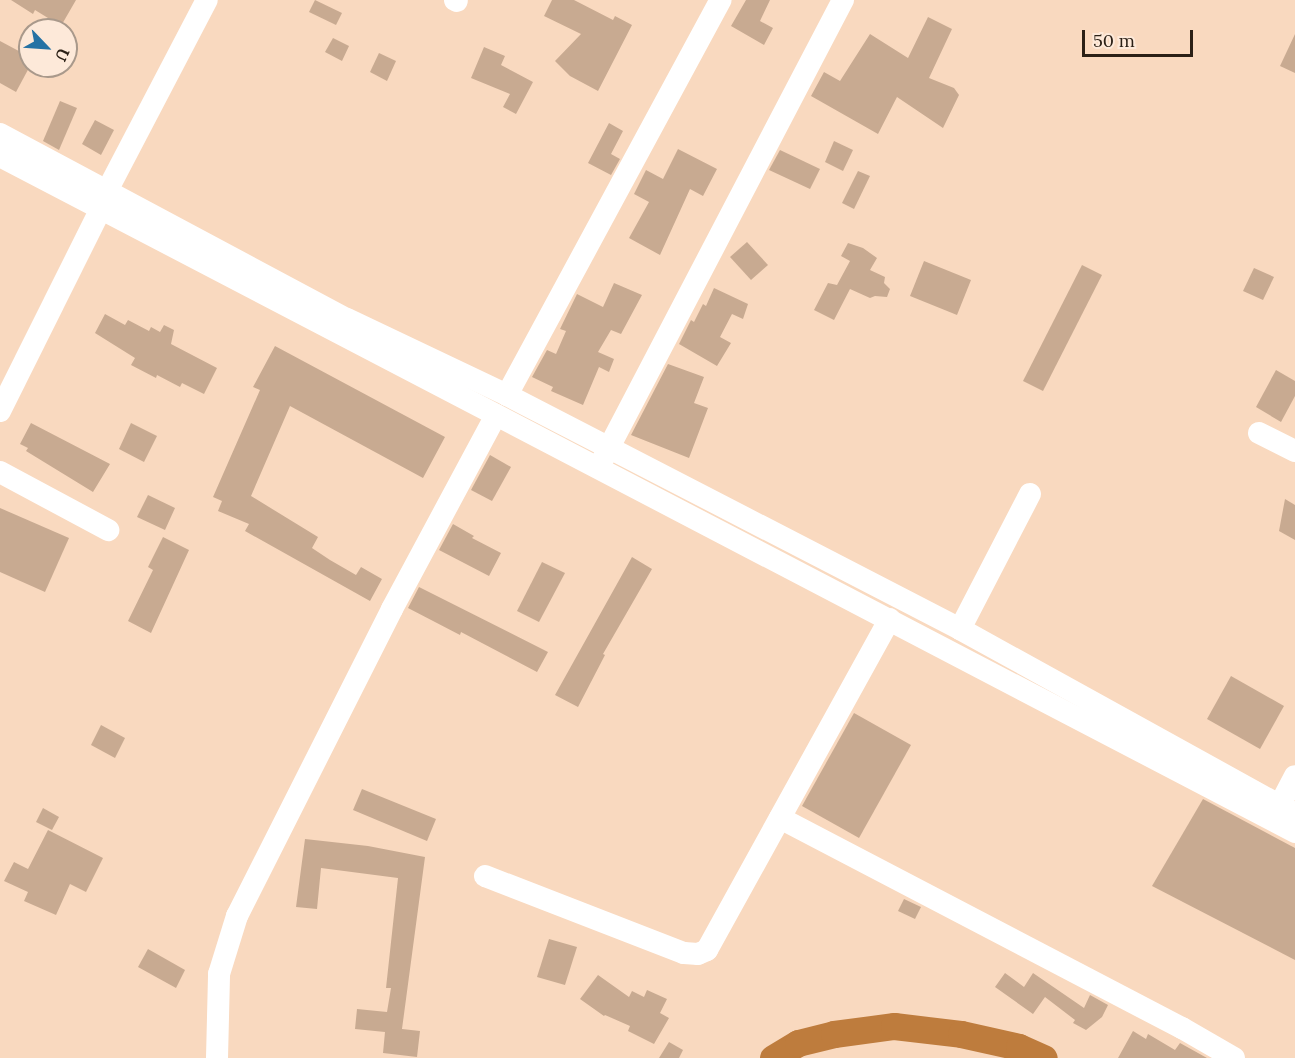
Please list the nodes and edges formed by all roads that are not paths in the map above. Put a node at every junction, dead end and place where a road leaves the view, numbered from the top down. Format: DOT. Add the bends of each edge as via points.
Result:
graph roads {
  1 [pos="207,0"];
  2 [pos="721,0"];
  3 [pos="826,0"];
  4 [pos="843,0"];
  5 [pos="0,134"];
  6 [pos="0,156"];
  7 [pos="105,199"];
  8 [pos="343,327"];
  9 [pos="507,395"];
  10 [pos="0,411"];
  11 [pos="496,415"];
  12 [pos="1259,433"];
  13 [pos="1295,451"];
  14 [pos="598,454"];
  15 [pos="0,472"];
  16 [pos="1029,494"];
  17 [pos="108,530"];
  18 [pos="890,619"];
  19 [pos="960,629"];
  20 [pos="1295,776"];
  21 [pos="1288,817"];
  22 [pos="780,818"];
  23 [pos="485,876"];
  24 [pos="217,1058"];
  25 [pos="1234,1058"];
  1 -- 7 [label="street"];
  2 -- 9 [label="street"];
  3 -- 14 [label="street"];
  4 -- 14 [label="street"];
  5 -- 7 [label="street"];
  6 -- 7 [label="street"];
  7 -- 8 [label="street"];
  7 -- 10 [label="street"];
  8 -- 9 [label="street"];
  8 -- 11 [label="street"];
  9 -- 14 [label="street"];
  11 -- 14 [label="street"];
  11 -- 24 [label="street" via="392,609 237,916 219,974"];
  12 -- 13 [label="street"];
  14 -- 18 [label="street"];
  14 -- 19 [label="street"];
  15 -- 17 [label="street"];
  16 -- 19 [label="street"];
  18 -- 21 [label="street"];
  18 -- 22 [label="street"];
  19 -- 21 [label="street"];
  20 -- 21 [label="street"];
  22 -- 23 [label="street" via="707,950 698,954 667,947"];
  22 -- 25 [label="street"];
}
